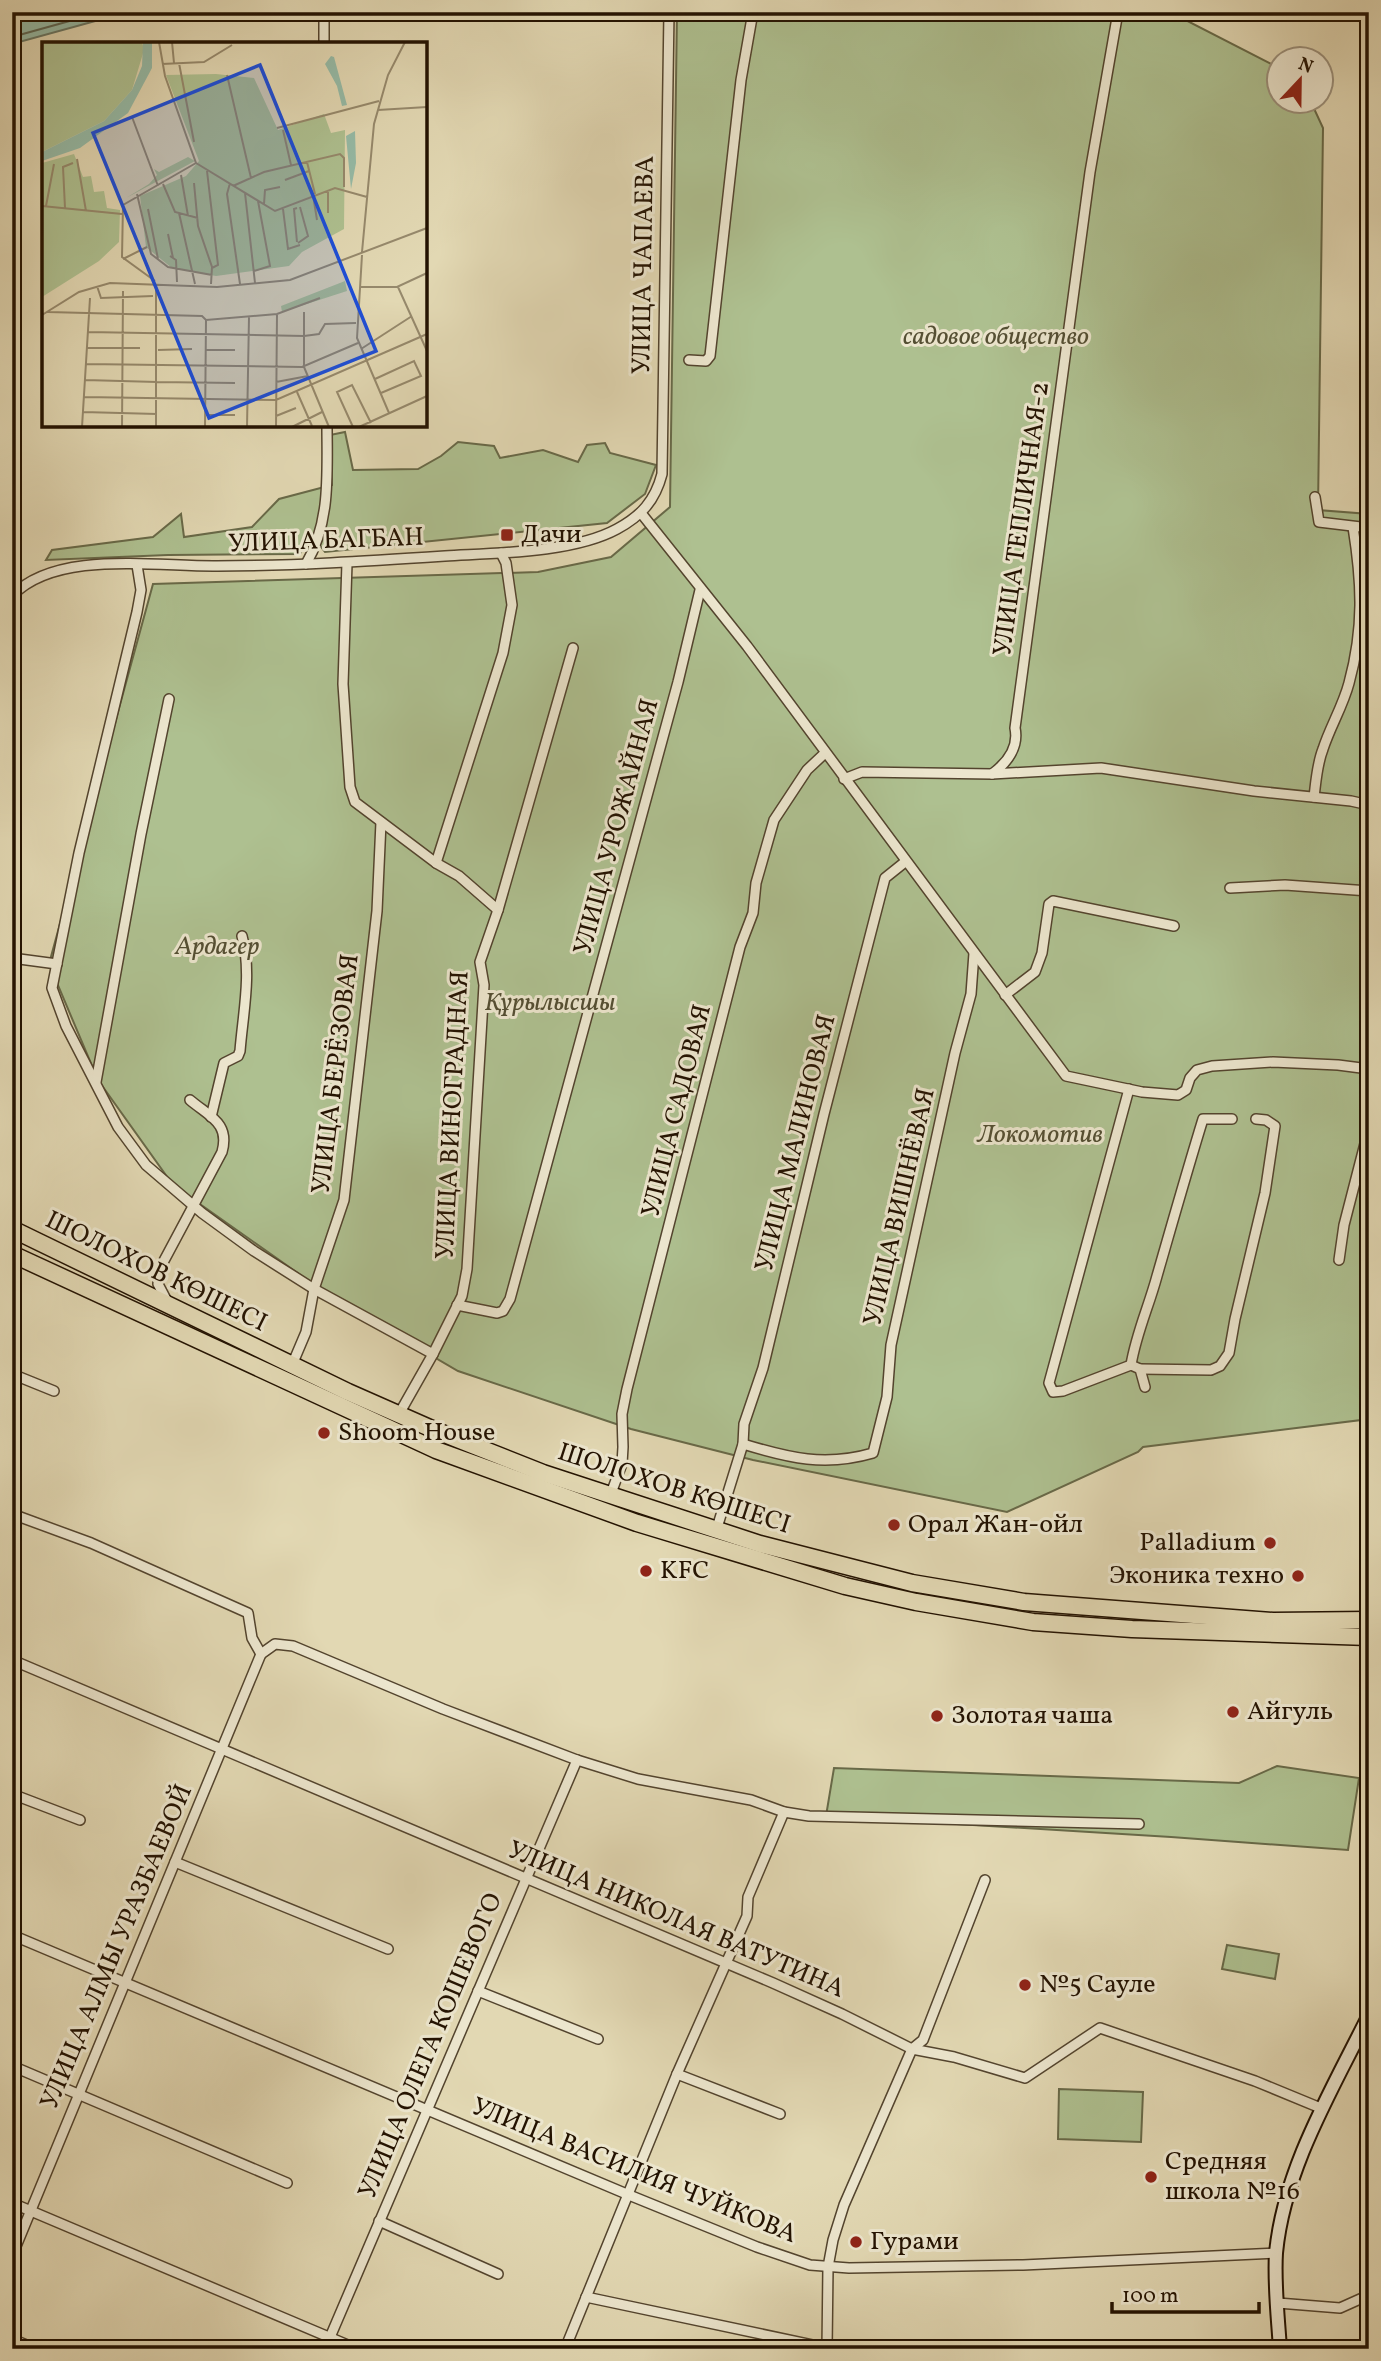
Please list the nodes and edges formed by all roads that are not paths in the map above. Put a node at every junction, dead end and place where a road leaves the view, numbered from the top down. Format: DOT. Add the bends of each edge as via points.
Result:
graph roads {
  1 [pos="324,12"];
  2 [pos="669,12"];
  3 [pos="753,12"];
  4 [pos="1118,12"];
  5 [pos="324,42"];
  6 [pos="689,360"];
  7 [pos="327,427"];
  8 [pos="1315,497"];
  9 [pos="641,513"];
  10 [pos="1353,527"];
  11 [pos="1369,528"];
  12 [pos="500,553"];
  13 [pos="347,563"];
  14 [pos="306,564"];
  15 [pos="136,565"];
  16 [pos="701,590"];
  17 [pos="12,596"];
  18 [pos="573,648"];
  19 [pos="169,699"];
  20 [pos="825,753"];
  21 [pos="992,774"];
  22 [pos="844,779"];
  23 [pos="1314,797"];
  24 [pos="1369,805"];
  25 [pos="381,822"];
  26 [pos="905,862"];
  27 [pos="436,863"];
  28 [pos="1230,888"];
  29 [pos="1369,891"];
  30 [pos="498,910"];
  31 [pos="1174,926"];
  32 [pos="242,936"];
  33 [pos="974,953"];
  34 [pos="12,957"];
  35 [pos="57,964"];
  36 [pos="1005,995"];
  37 [pos="1369,1069"];
  38 [pos="96,1083"];
  39 [pos="1129,1089"];
  40 [pos="190,1100"];
  41 [pos="211,1117"];
  42 [pos="1232,1119"];
  43 [pos="1256,1119"];
  44 [pos="1369,1128"];
  45 [pos="193,1205"];
  46 [pos="13,1232"];
  47 [pos="12,1254"];
  48 [pos="1339,1259"];
  49 [pos="314,1289"];
  50 [pos="169,1304"];
  51 [pos="457,1305"];
  52 [pos="433,1354"];
  53 [pos="292,1365"];
  54 [pos="1135,1367"];
  55 [pos="12,1374"];
  56 [pos="1144,1387"];
  57 [pos="54,1391"];
  58 [pos="399,1414"];
  59 [pos="743,1444"];
  60 [pos="610,1496"];
  61 [pos="12,1514"];
  62 [pos="716,1531"];
  63 [pos="1369,1620"];
  64 [pos="1369,1637"];
  65 [pos="261,1654"];
  66 [pos="12,1660"];
  67 [pos="222,1748"];
  68 [pos="577,1760"];
  69 [pos="12,1794"];
  70 [pos="784,1812"];
  71 [pos="80,1821"];
  72 [pos="1139,1824"];
  73 [pos="175,1862"];
  74 [pos="526,1877"];
  75 [pos="985,1880"];
  76 [pos="12,1935"];
  77 [pos="388,1950"];
  78 [pos="726,1965"];
  79 [pos="125,1982"];
  80 [pos="478,1991"];
  81 [pos="1369,2015"];
  82 [pos="598,2039"];
  83 [pos="912,2049"];
  84 [pos="12,2066"];
  85 [pos="677,2074"];
  86 [pos="79,2094"];
  87 [pos="427,2109"];
  88 [pos="1322,2109"];
  89 [pos="780,2114"];
  90 [pos="287,2183"];
  91 [pos="629,2195"];
  92 [pos="12,2203"];
  93 [pos="30,2211"];
  94 [pos="379,2221"];
  95 [pos="1276,2253"];
  96 [pos="12,2256"];
  97 [pos="828,2267"];
  98 [pos="498,2274"];
  99 [pos="1369,2295"];
  100 [pos="586,2297"];
  101 [pos="1278,2302"];
  102 [pos="330,2337"];
  103 [pos="12,2339"];
  104 [pos="827,2348"];
  105 [pos="36,2349"];
  106 [pos="325,2349"];
  107 [pos="357,2349"];
  108 [pos="565,2349"];
  109 [pos="1280,2349"];
  1 -- 5 [label="street"];
  2 -- 9 [label="street, УЛИЦА ЧАПАЕВА" via="662,474 658,490"];
  3 -- 6 [label="street" via="710,356 706,361"];
  4 -- 21 [label="street, УЛИЦА ТЕПЛИЧНАЯ-2" via="1087,200 1017,739 1005,765"];
  7 -- 14 [label="street" via="323,517"];
  8 -- 10 [label="street" via="1319,522"];
  9 -- 12 [label="street, УЛИЦА БАГБАН" via="615,530 583,541"];
  9 -- 16 [label="street"];
  10 -- 11 [label="street"];
  10 -- 23 [label="street" via="1362,602 1359,639 1348,685 1321,751"];
  12 -- 13 [label="street, УЛИЦА БАГБАН"];
  12 -- 27 [label="street" via="512,605 503,653"];
  13 -- 14 [label="street, УЛИЦА БАГБАН"];
  13 -- 25 [label="street" via="343,684 350,787 355,802"];
  14 -- 15 [label="street, УЛИЦА БАГБАН"];
  15 -- 17 [label="street, УЛИЦА БАГБАН" via="49,573 22,585"];
  15 -- 35 [label="street" via="141,590 137,612"];
  16 -- 20 [label="street"];
  16 -- 51 [label="street, УЛИЦА УРОЖАЙНАЯ" via="510,1299 497,1313"];
  18 -- 30 [label="street, УЛИЦА ВИНОГРАДНАЯ"];
  19 -- 38 [label="street"];
  20 -- 22 [label="street"];
  20 -- 60 [label="street, УЛИЦА САДОВАЯ" via="807,770 774,820 627,1389 622,1464"];
  21 -- 22 [label="street" via="862,772"];
  21 -- 23 [label="street" via="1101,768"];
  22 -- 26 [label="street"];
  23 -- 24 [label="street"];
  25 -- 27 [label="street"];
  25 -- 49 [label="street, УЛИЦА БЕРЁЗОВАЯ" via="377,911 344,1200"];
  26 -- 33 [label="street"];
  26 -- 59 [label="street, УЛИЦА МАЛИНОВАЯ" via="885,878 763,1368 744,1424"];
  27 -- 30 [label="street" via="459,876"];
  28 -- 29 [label="street" via="1285,885"];
  30 -- 51 [label="street, УЛИЦА ВИНОГРАДНАЯ" via="480,962 484,985 467,1269"];
  31 -- 36 [label="street" via="1053,901 1035,972"];
  32 -- 41 [label="street" via="247,977 240,1051 224,1063"];
  33 -- 36 [label="street"];
  33 -- 59 [label="street, УЛИЦА ВИШНЁВАЯ" via="971,994 891,1345 887,1397 873,1453 822,1460 789,1458"];
  34 -- 35 [label="street"];
  35 -- 38 [label="street" via="52,988"];
  36 -- 39 [label="street" via="1066,1076"];
  37 -- 39 [label="street" via="1273,1062 1212,1066 1198,1070 1178,1095"];
  38 -- 45 [label="street" via="118,1127 146,1166"];
  39 -- 54 [label="street" via="1049,1384 1054,1392 1063,1391"];
  40 -- 41 [label="street"];
  41 -- 45 [label="street" via="224,1132 225,1141"];
  42 -- 54 [label="street" via="1203,1119 1134,1344"];
  43 -- 54 [label="street" via="1266,1120 1275,1130 1229,1353 1211,1370"];
  44 -- 48 [label="street"];
  45 -- 49 [label="street"];
  45 -- 50 [label="street" via="159,1270 158,1284"];
  46 -- 50 [label="highway, ШОЛОХОВ КӨШЕСІ"];
  47 -- 64 [label="highway, ШОЛОХОВ КӨШЕСІ" via="436,1450 624,1518 845,1586 1033,1622"];
  49 -- 52 [label="street"];
  49 -- 53 [label="street, УЛИЦА БЕРЁЗОВАЯ" via="306,1332"];
  50 -- 53 [label="highway, ШОЛОХОВ КӨШЕСІ"];
  51 -- 52 [label="street, УЛИЦА ВИНОГРАДНАЯ"];
  52 -- 58 [label="street, УЛИЦА ВИНОГРАДНАЯ"];
  53 -- 58 [label="highway, ШОЛОХОВ КӨШЕСІ"];
  54 -- 56 [label="street"];
  55 -- 57 [label="street"];
  58 -- 60 [label="highway, ШОЛОХОВ КӨШЕСІ"];
  59 -- 62 [label="street, УЛИЦА МАЛИНОВАЯ"];
  60 -- 62 [label="highway, ШОЛОХОВ КӨШЕСІ"];
  61 -- 65 [label="street" via="91,1543 247,1613"];
  62 -- 63 [label="highway, ШОЛОХОВ КӨШЕСІ" via="861,1572 1009,1601 1273,1620"];
  65 -- 67 [label="street, УЛИЦА АЛМЫ УРАЗБАЕВОЙ"];
  65 -- 68 [label="street" via="275,1644 293,1646"];
  66 -- 67 [label="street, УЛИЦА НИКОЛАЯ ВАТУТИНА"];
  67 -- 73 [label="street, УЛИЦА АЛМЫ УРАЗБАЕВОЙ"];
  67 -- 74 [label="street, УЛИЦА НИКОЛАЯ ВАТУТИНА"];
  68 -- 70 [label="street" via="638,1779 751,1800"];
  68 -- 74 [label="street, УЛИЦА ОЛЕГА КОШЕВОГО"];
  69 -- 71 [label="street"];
  70 -- 72 [label="street"];
  70 -- 78 [label="street" via="748,1897 747,1916"];
  73 -- 77 [label="street"];
  73 -- 79 [label="street, УЛИЦА АЛМЫ УРАЗБАЕВОЙ"];
  74 -- 78 [label="street, УЛИЦА НИКОЛАЯ ВАТУТИНА"];
  74 -- 80 [label="street, УЛИЦА ОЛЕГА КОШЕВОГО"];
  75 -- 83 [label="street" via="923,2040"];
  76 -- 79 [label="street, УЛИЦА ВАСИЛИЯ ЧУЙКОВА"];
  78 -- 83 [label="street, УЛИЦА НИКОЛАЯ ВАТУТИНА"];
  78 -- 85 [label="street"];
  79 -- 86 [label="street, УЛИЦА АЛМЫ УРАЗБАЕВОЙ"];
  79 -- 87 [label="street, УЛИЦА ВАСИЛИЯ ЧУЙКОВА"];
  80 -- 82 [label="street"];
  80 -- 87 [label="street, УЛИЦА ОЛЕГА КОШЕВОГО"];
  81 -- 88 [label="main road"];
  83 -- 88 [label="street, УЛИЦА НИКОЛАЯ ВАТУТИНА" via="1025,2078 1100,2028"];
  83 -- 97 [label="street" via="844,2205"];
  84 -- 86 [label="street"];
  85 -- 89 [label="street"];
  85 -- 91 [label="street"];
  86 -- 90 [label="street"];
  86 -- 93 [label="street, УЛИЦА АЛМЫ УРАЗБАЕВОЙ"];
  87 -- 91 [label="street, УЛИЦА ВАСИЛИЯ ЧУЙКОВА"];
  87 -- 94 [label="street, УЛИЦА ОЛЕГА КОШЕВОГО"];
  88 -- 95 [label="main road" via="1292,2184"];
  91 -- 97 [label="street, УЛИЦА ВАСИЛИЯ ЧУЙКОВА" via="757,2247"];
  91 -- 100 [label="street"];
  92 -- 93 [label="street"];
  93 -- 96 [label="street, УЛИЦА АЛМЫ УРАЗБАЕВОЙ"];
  93 -- 102 [label="street"];
  94 -- 98 [label="street"];
  94 -- 102 [label="street, УЛИЦА ОЛЕГА КОШЕВОГО"];
  95 -- 97 [label="street, УЛИЦА ВАСИЛИЯ ЧУЙКОВА" via="1023,2265"];
  95 -- 101 [label="main road"];
  97 -- 104 [label="street"];
  99 -- 101 [label="street" via="1340,2308"];
  100 -- 104 [label="street"];
  100 -- 108 [label="street"];
  101 -- 109 [label="main road"];
  102 -- 106 [label="street, УЛИЦА ОЛЕГА КОШЕВОГО"];
  102 -- 107 [label="street"];
  103 -- 105 [label="street"];
}
